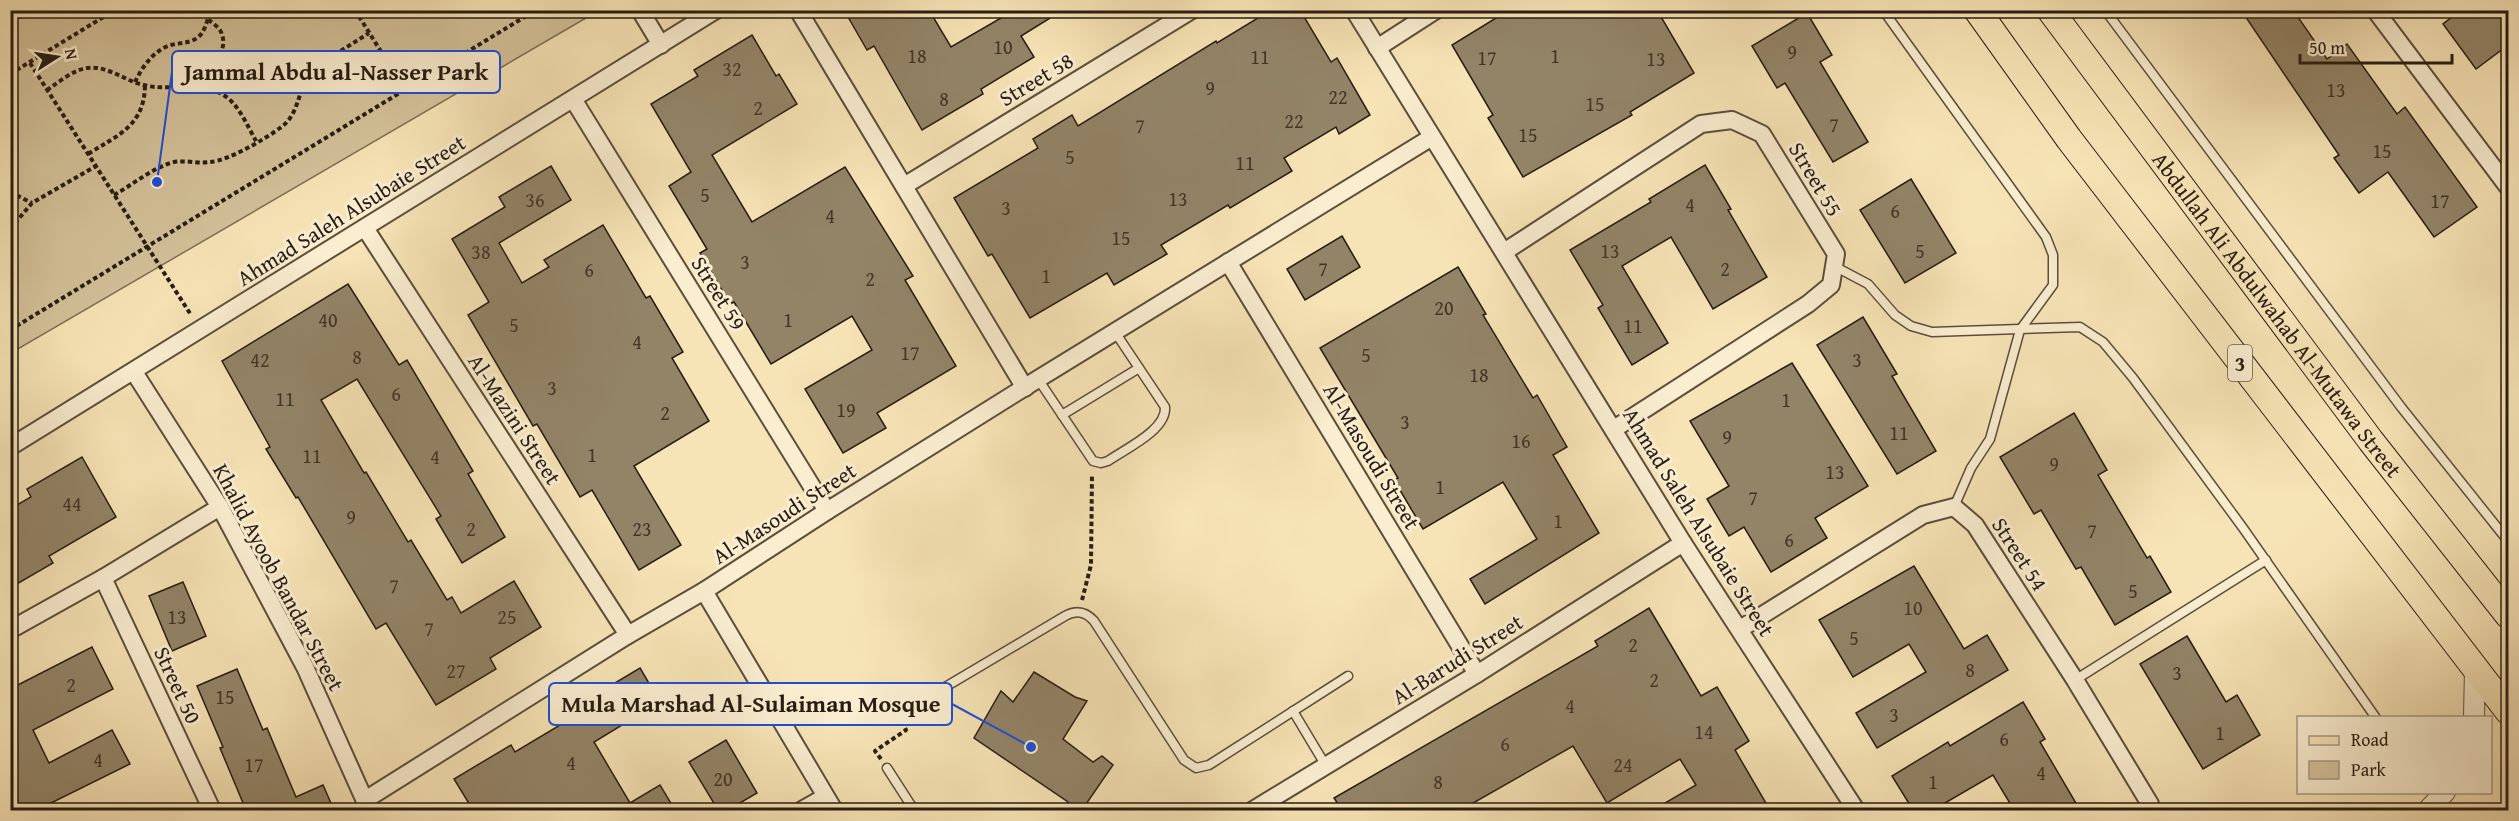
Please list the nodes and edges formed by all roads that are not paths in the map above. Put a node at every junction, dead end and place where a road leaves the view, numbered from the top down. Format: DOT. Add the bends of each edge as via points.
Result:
graph roads {
  1 [pos="640,10"];
  2 [pos="716,10"];
  3 [pos="798,10"];
  4 [pos="1192,10"];
  5 [pos="1354,10"];
  6 [pos="1436,10"];
  7 [pos="1883,10"];
  8 [pos="1977,10"];
  9 [pos="2050,10"];
  10 [pos="2105,10"];
  11 [pos="2375,10"];
  12 [pos="661,45"];
  13 [pos="1377,48"];
  14 [pos="573,99"];
  15 [pos="1432,137"];
  16 [pos="904,186"];
  17 [pos="2508,187"];
  18 [pos="365,228"];
  19 [pos="1504,252"];
  20 [pos="1228,262"];
  21 [pos="1834,266"];
  22 [pos="2020,330"];
  23 [pos="1115,332"];
  24 [pos="1139,368"];
  25 [pos="134,372"];
  26 [pos="1031,383"];
  27 [pos="1062,415"];
  28 [pos="1614,429"];
  29 [pos="10,447"];
  30 [pos="220,507"];
  31 [pos="1954,507"];
  32 [pos="827,511"];
  33 [pos="2508,541"];
  34 [pos="1683,543"];
  35 [pos="2266,560"];
  36 [pos="103,578"];
  37 [pos="704,591"];
  38 [pos="2508,615"];
  39 [pos="1740,629"];
  40 [pos="10,630"];
  41 [pos="628,635"];
  42 [pos="2475,667"];
  43 [pos="1477,674"];
  44 [pos="1348,676"];
  45 [pos="2074,680"];
  46 [pos="1293,711"];
  47 [pos="2508,711"];
  48 [pos="898,715"];
  49 [pos="2375,716"];
  50 [pos="2474,716"];
  51 [pos="1326,766"];
  52 [pos="887,768"];
  53 [pos="829,804"];
  54 [pos="367,805"];
  55 [pos="1275,805"];
  56 [pos="212,810"];
  57 [pos="802,810"];
  58 [pos="914,810"];
  59 [pos="1254,810"];
  60 [pos="1856,810"];
  61 [pos="2150,810"];
  1 -- 12 [label="street"];
  2 -- 12 [label="street, Ahmad Saleh Alsubaie Street"];
  3 -- 16 [label="street"];
  4 -- 16 [label="street, Street 58"];
  5 -- 13 [label="street, Ahmad Saleh Alsubaie Street"];
  6 -- 13 [label="street"];
  7 -- 22 [label="lane" via="2046,237 2053,255 2053,285"];
  8 -- 42 [label="main road, 3" via="2112,194"];
  9 -- 38 [label="main road, Abdullah Ali Abdulwahab Al-Mutawa Street" via="2371,441"];
  10 -- 33 [label="lane" via="2401,407"];
  11 -- 17 [label="street"];
  12 -- 14 [label="street, Ahmad Saleh Alsubaie Street"];
  13 -- 15 [label="street, Ahmad Saleh Alsubaie Street"];
  14 -- 18 [label="street, Ahmad Saleh Alsubaie Street"];
  14 -- 32 [label="street, Street 59"];
  15 -- 19 [label="street, Ahmad Saleh Alsubaie Street"];
  15 -- 20 [label="street, Al-Masoudi Street"];
  16 -- 26 [label="street"];
  18 -- 25 [label="street, Ahmad Saleh Alsubaie Street"];
  18 -- 41 [label="street, Al-Mazini Street"];
  19 -- 21 [label="street, Street 55" via="1701,124 1732,120 1762,134 1836,254"];
  19 -- 28 [label="street, Ahmad Saleh Alsubaie Street"];
  20 -- 23 [label="street, Al-Masoudi Street"];
  20 -- 43 [label="street, Al-Masoudi Street"];
  21 -- 22 [label="lane" via="1868,284 1895,315 1911,326 1932,332"];
  21 -- 28 [label="street" via="1831,285 1808,304"];
  22 -- 31 [label="lane" via="1990,439 1971,468"];
  22 -- 35 [label="lane" via="2080,327 2103,342"];
  23 -- 24 [label="lane"];
  23 -- 26 [label="street, Al-Masoudi Street"];
  24 -- 27 [label="lane"];
  24 -- 27 [label="lane" via="1165,407 1166,415 1158,428 1108,461 1093,461"];
  25 -- 29 [label="street, Ahmad Saleh Alsubaie Street"];
  25 -- 30 [label="street, Khalid Ayoob Bandar Street"];
  26 -- 27 [label="lane"];
  26 -- 32 [label="street, Al-Masoudi Street"];
  28 -- 34 [label="street, Ahmad Saleh Alsubaie Street"];
  30 -- 36 [label="street"];
  30 -- 54 [label="street, Khalid Ayoob Bandar Street" via="305,667"];
  31 -- 39 [label="street" via="1923,515"];
  31 -- 45 [label="street, Street 54" via="1975,525"];
  32 -- 37 [label="street, Al-Masoudi Street"];
  34 -- 39 [label="street, Ahmad Saleh Alsubaie Street"];
  34 -- 43 [label="street, Al-Barudi Street"];
  35 -- 45 [label="lane"];
  35 -- 49 [label="lane"];
  36 -- 40 [label="street"];
  36 -- 56 [label="street, Street 50"];
  37 -- 41 [label="street, Al-Masoudi Street"];
  37 -- 53 [label="street"];
  39 -- 60 [label="street, Ahmad Saleh Alsubaie Street"];
  41 -- 54 [label="street, Al-Masoudi Street"];
  42 -- 47 [label="main road, 3"];
  42 -- 50 [label="street"];
  43 -- 51 [label="street, Al-Barudi Street"];
  44 -- 46 [label="lane"];
  45 -- 61 [label="street, Street 54" via="2150,804"];
  46 -- 48 [label="lane" via="1204,768 1190,766 1094,621 1078,612"];
  46 -- 51 [label="lane"];
  51 -- 55 [label="street, Al-Barudi Street"];
  52 -- 58 [label="lane"];
  53 -- 57 [label="street"];
  55 -- 59 [label="street, Al-Barudi Street"];
}
